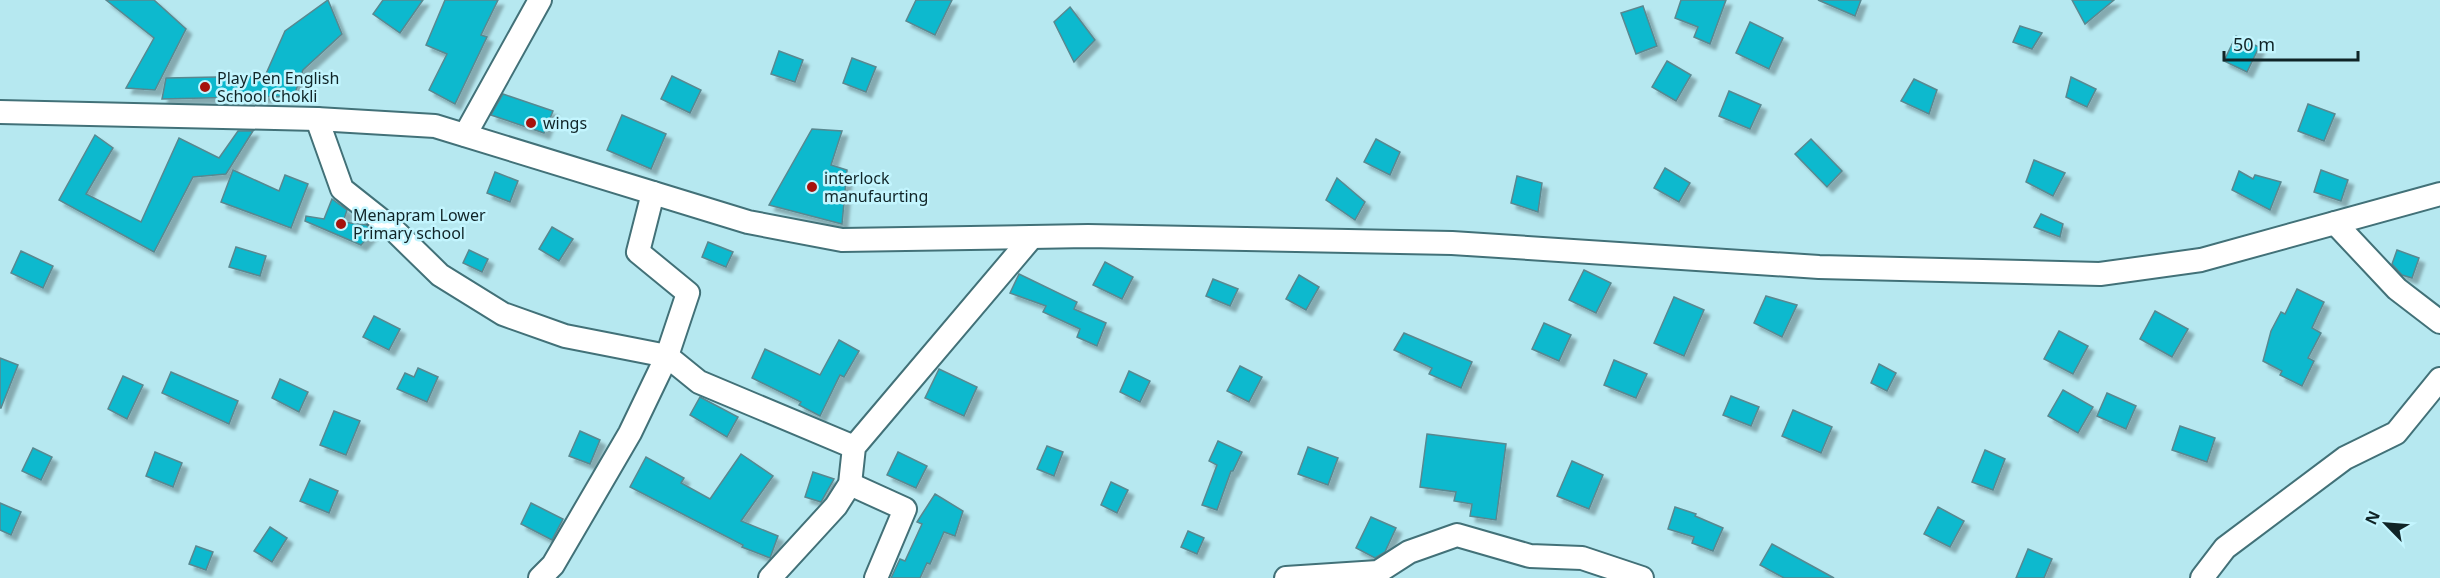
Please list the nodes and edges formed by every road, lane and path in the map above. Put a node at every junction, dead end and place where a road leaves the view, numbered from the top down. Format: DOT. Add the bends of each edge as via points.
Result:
graph roads {
  1 [pos="540,0"];
  2 [pos="0,112"];
  3 [pos="317,119"];
  4 [pos="465,135"];
  5 [pos="653,193"];
  6 [pos="2440,194"];
  7 [pos="2335,223"];
  8 [pos="1032,237"];
  9 [pos="2440,322"];
  10 [pos="667,356"];
  11 [pos="2440,379"];
  12 [pos="854,447"];
  13 [pos="850,484"];
  14 [pos="540,578"];
  15 [pos="770,578"];
  16 [pos="876,578"];
  17 [pos="1286,578"];
  18 [pos="1642,578"];
  19 [pos="2202,578"];
  1 -- 4 [label="street"];
  2 -- 3 [label="street"];
  3 -- 4 [label="street" via="435,126"];
  3 -- 10 [label="street" via="342,189 396,231 440,275 503,314 565,336"];
  4 -- 5 [label="street"];
  5 -- 8 [label="street" via="748,222 842,240"];
  5 -- 10 [label="street" via="638,252 688,293"];
  6 -- 7 [label="street"];
  7 -- 8 [label="street" via="2201,260 2100,274 1819,267 1452,243"];
  7 -- 9 [label="street" via="2397,289"];
  8 -- 12 [label="street"];
  10 -- 12 [label="street" via="699,382"];
  10 -- 14 [label="street" via="630,433 553,565"];
  11 -- 19 [label="street" via="2396,433 2345,458 2225,548"];
  12 -- 13 [label="street"];
  13 -- 15 [label="street" via="836,506"];
  13 -- 16 [label="street" via="905,509"];
  17 -- 18 [label="street" via="1378,572 1409,552 1457,535 1530,556 1582,558"];
}
